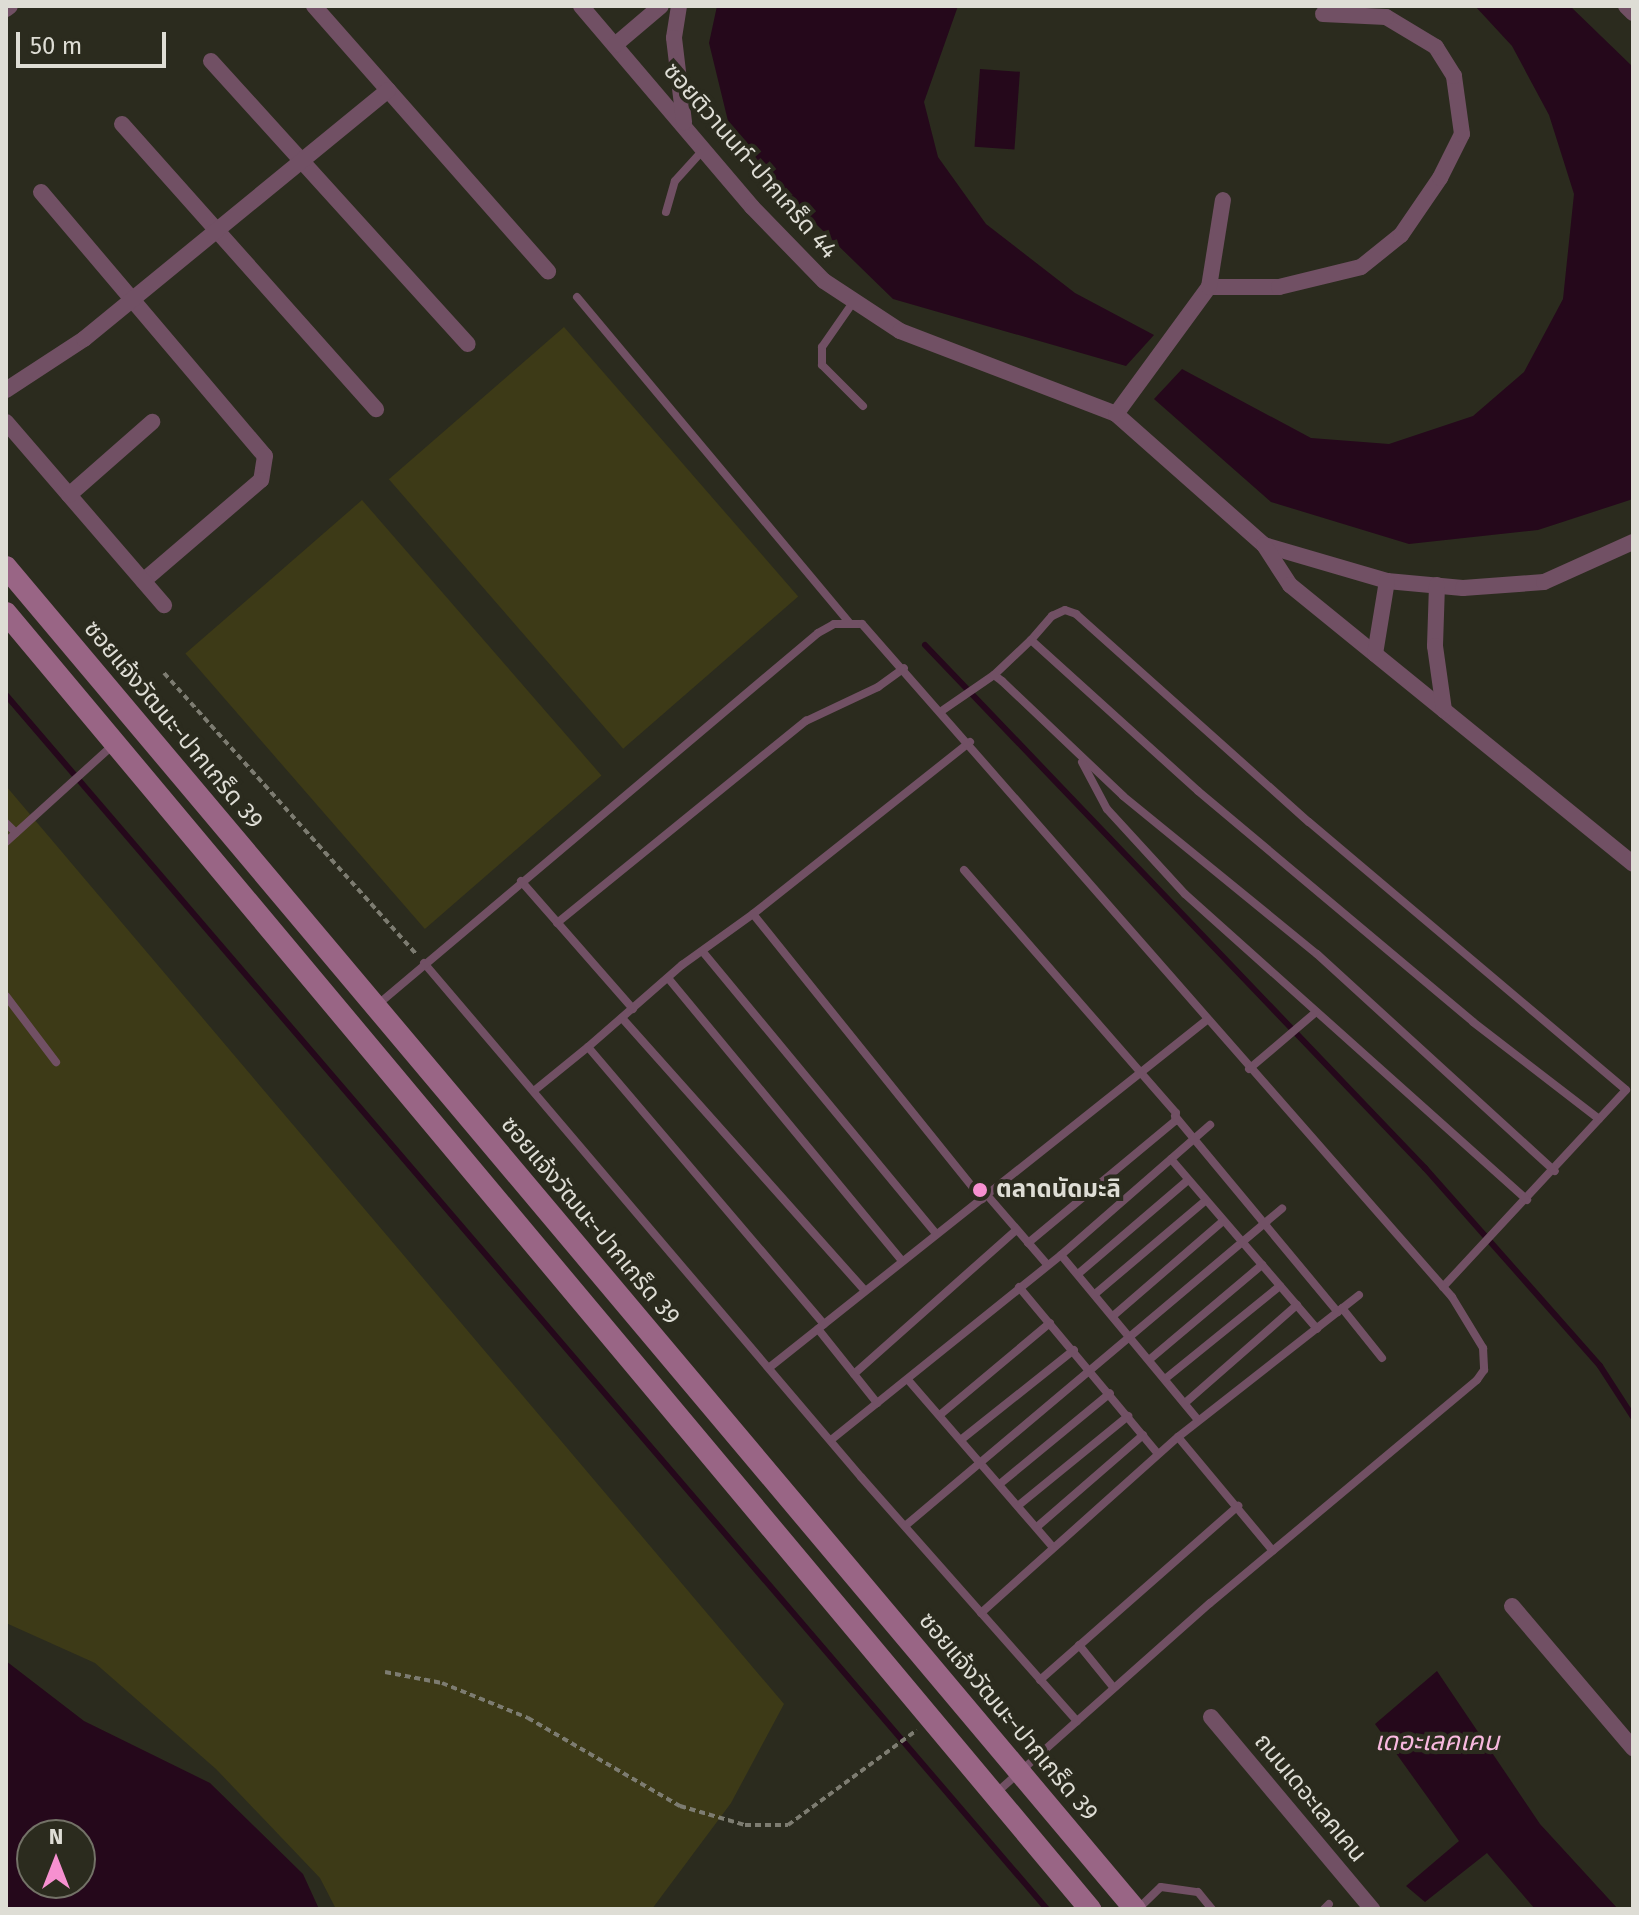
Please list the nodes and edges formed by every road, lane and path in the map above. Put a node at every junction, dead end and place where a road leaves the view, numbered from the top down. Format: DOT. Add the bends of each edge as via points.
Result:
graph roads {
  1 [pos="314,6"];
  2 [pos="581,6"];
  3 [pos="661,6"];
  4 [pos="679,6"];
  5 [pos="1626,6"];
  6 [pos="1633,13"];
  7 [pos="1323,14"];
  8 [pos="615,45"];
  9 [pos="211,61"];
  10 [pos="388,90"];
  11 [pos="684,122"];
  12 [pos="122,124"];
  13 [pos="705,148"];
  14 [pos="301,161"];
  15 [pos="41,192"];
  16 [pos="1223,200"];
  17 [pos="666,212"];
  18 [pos="217,230"];
  19 [pos="548,271"];
  20 [pos="1209,287"];
  21 [pos="577,297"];
  22 [pos="134,298"];
  23 [pos="854,301"];
  24 [pos="468,344"];
  25 [pos="6,390"];
  26 [pos="863,406"];
  27 [pos="376,409"];
  28 [pos="1116,414"];
  29 [pos="6,422"];
  30 [pos="152,422"];
  31 [pos="69,495"];
  32 [pos="1633,542"];
  33 [pos="1264,545"];
  34 [pos="6,567"];
  35 [pos="143,581"];
  36 [pos="1387,581"];
  37 [pos="1437,585"];
  38 [pos="164,605"];
  39 [pos="6,613"];
  40 [pos="849,622"];
  41 [pos="1031,640"];
  42 [pos="1375,654"];
  43 [pos="904,668"];
  44 [pos="164,673"];
  45 [pos="994,675"];
  46 [pos="943,710"];
  47 [pos="1444,710"];
  48 [pos="970,742"];
  49 [pos="115,743"];
  50 [pos="1078,754"];
  51 [pos="6,823"];
  52 [pos="16,833"];
  53 [pos="6,842"];
  54 [pos="1633,864"];
  55 [pos="964,870"];
  56 [pos="521,881"];
  57 [pos="753,914"];
  58 [pos="557,923"];
  59 [pos="703,952"];
  60 [pos="424,963"];
  61 [pos="668,978"];
  62 [pos="6,996"];
  63 [pos="376,1006"];
  64 [pos="633,1009"];
  65 [pos="1316,1012"];
  66 [pos="622,1018"];
  67 [pos="1208,1019"];
  68 [pos="588,1047"];
  69 [pos="56,1062"];
  70 [pos="1249,1069"];
  71 [pos="1141,1073"];
  72 [pos="535,1090"];
  73 [pos="1175,1116"];
  74 [pos="1599,1119"];
  75 [pos="1210,1125"];
  76 [pos="1194,1138"];
  77 [pos="1171,1159"];
  78 [pos="1555,1171"];
  79 [pos="1187,1181"];
  80 [pos="984,1197"];
  81 [pos="1527,1200"];
  82 [pos="1205,1201"];
  83 [pos="1282,1208"];
  84 [pos="1223,1221"];
  85 [pos="1265,1223"];
  86 [pos="1016,1230"];
  87 [pos="936,1234"];
  88 [pos="1242,1242"];
  89 [pos="1028,1243"];
  90 [pos="1061,1255"];
  91 [pos="902,1261"];
  92 [pos="1046,1263"];
  93 [pos="1262,1265"];
  94 [pos="1078,1274"];
  95 [pos="1280,1286"];
  96 [pos="1019,1287"];
  97 [pos="1443,1287"];
  98 [pos="865,1291"];
  99 [pos="1095,1294"];
  100 [pos="1359,1295"];
  101 [pos="1297,1305"];
  102 [pos="1340,1310"];
  103 [pos="1113,1316"];
  104 [pos="1050,1323"];
  105 [pos="821,1326"];
  106 [pos="1317,1329"];
  107 [pos="1130,1337"];
  108 [pos="1074,1350"];
  109 [pos="1382,1358"];
  110 [pos="1149,1360"];
  111 [pos="770,1367"];
  112 [pos="1091,1369"];
  113 [pos="854,1374"];
  114 [pos="1165,1379"];
  115 [pos="909,1381"];
  116 [pos="1110,1393"];
  117 [pos="877,1403"];
  118 [pos="1185,1403"];
  119 [pos="941,1414"];
  120 [pos="1128,1416"];
  121 [pos="1198,1420"];
  122 [pos="1143,1435"];
  123 [pos="1178,1437"];
  124 [pos="962,1439"];
  125 [pos="831,1440"];
  126 [pos="1158,1454"];
  127 [pos="981,1460"];
  128 [pos="1001,1483"];
  129 [pos="1019,1505"];
  130 [pos="1238,1506"];
  131 [pos="905,1526"];
  132 [pos="1038,1526"];
  133 [pos="1052,1546"];
  134 [pos="1273,1551"];
  135 [pos="1512,1606"];
  136 [pos="981,1613"];
  137 [pos="1079,1645"];
  138 [pos="385,1672"];
  139 [pos="1040,1680"];
  140 [pos="1114,1688"];
  141 [pos="1211,1717"];
  142 [pos="931,1718"];
  143 [pos="1077,1721"];
  144 [pos="1633,1748"];
  145 [pos="1020,1772"];
  146 [pos="994,1794"];
  147 [pos="1090,1909"];
  148 [pos="1136,1909"];
  149 [pos="1212,1909"];
  150 [pos="1372,1909"];
  1 -- 10 [label="street"];
  2 -- 8 [label="street, ซอยติวานนท์-ปากเกร็ด 44"];
  3 -- 8 [label="street"];
  4 -- 11 [label="street" via="674,38"];
  5 -- 6 [label="street"];
  7 -- 20 [label="street" via="1386,17 1436,47 1454,76 1462,134 1401,235 1361,267 1279,287"];
  8 -- 11 [label="street, ซอยติวานนท์-ปากเกร็ด 44"];
  9 -- 14 [label="street"];
  10 -- 14 [label="street"];
  10 -- 19 [label="street"];
  11 -- 13 [label="street, ซอยติวานนท์-ปากเกร็ด 44"];
  12 -- 18 [label="street"];
  13 -- 17 [label="lane" via="675,181"];
  13 -- 23 [label="street, ซอยติวานนท์-ปากเกร็ด 44" via="782,239 824,281"];
  14 -- 18 [label="street"];
  14 -- 24 [label="street"];
  15 -- 22 [label="street"];
  16 -- 20 [label="street"];
  18 -- 22 [label="street"];
  18 -- 27 [label="street"];
  20 -- 28 [label="street"];
  21 -- 40 [label="lane"];
  22 -- 25 [label="street" via="84,339"];
  22 -- 35 [label="street" via="265,456 261,480"];
  23 -- 26 [label="lane" via="822,347 822,365"];
  23 -- 28 [label="street, ซอยติวานนท์-ปากเกร็ด 44" via="900,331"];
  28 -- 33 [label="street, ซอยติวานนท์-ปากเกร็ด 44"];
  29 -- 31 [label="street"];
  30 -- 31 [label="street"];
  31 -- 35 [label="street"];
  32 -- 37 [label="street, ซอยติวานนท์-ปากเกร็ด 44" via="1544,582"];
  33 -- 36 [label="street, ซอยติวานนท์-ปากเกร็ด 44"];
  33 -- 42 [label="street" via="1290,585"];
  34 -- 63 [label="main road, ซอยแจ้งวัฒนะ-ปากเกร็ด 39"];
  35 -- 38 [label="street"];
  36 -- 37 [label="street, ซอยติวานนท์-ปากเกร็ด 44"];
  36 -- 42 [label="street"];
  37 -- 47 [label="street" via="1435,646"];
  39 -- 49 [label="main road"];
  40 -- 43 [label="lane" via="862,624"];
  40 -- 56 [label="lane" via="818,633"];
  41 -- 45 [label="lane"];
  41 -- 74 [label="lane" via="1198,791 1473,1022"];
  41 -- 74 [label="lane" via="1052,616 1065,610 1076,614 1321,832 1626,1090"];
  42 -- 47 [label="street"];
  43 -- 46 [label="lane"];
  43 -- 58 [label="lane" via="878,687 806,721"];
  44 -- 60 [label="path"];
  45 -- 46 [label="lane"];
  45 -- 50 [label="lane"];
  46 -- 48 [label="lane"];
  47 -- 54 [label="street"];
  48 -- 57 [label="lane"];
  48 -- 67 [label="lane"];
  49 -- 52 [label="lane"];
  49 -- 142 [label="main road"];
  50 -- 65 [label="lane" via="1107,809 1175,884"];
  50 -- 78 [label="lane" via="1317,954"];
  51 -- 52 [label="lane"];
  52 -- 53 [label="lane"];
  55 -- 71 [label="lane"];
  56 -- 58 [label="lane"];
  56 -- 60 [label="lane"];
  57 -- 59 [label="lane"];
  57 -- 80 [label="lane"];
  58 -- 64 [label="lane"];
  59 -- 61 [label="lane"];
  59 -- 87 [label="lane"];
  60 -- 63 [label="lane"];
  60 -- 72 [label="lane"];
  61 -- 64 [label="lane"];
  61 -- 91 [label="lane"];
  62 -- 69 [label="lane"];
  63 -- 145 [label="main road, ซอยแจ้งวัฒนะ-ปากเกร็ด 39"];
  64 -- 66 [label="lane"];
  65 -- 70 [label="lane"];
  65 -- 81 [label="lane"];
  66 -- 68 [label="lane"];
  66 -- 98 [label="lane"];
  67 -- 70 [label="lane"];
  67 -- 71 [label="lane"];
  68 -- 72 [label="lane"];
  68 -- 105 [label="lane"];
  70 -- 97 [label="lane"];
  71 -- 73 [label="lane"];
  71 -- 80 [label="lane"];
  72 -- 111 [label="lane"];
  73 -- 76 [label="lane"];
  73 -- 89 [label="lane"];
  74 -- 78 [label="lane"];
  75 -- 76 [label="lane"];
  76 -- 77 [label="lane"];
  76 -- 85 [label="lane"];
  77 -- 79 [label="lane"];
  77 -- 90 [label="lane"];
  78 -- 81 [label="lane"];
  79 -- 82 [label="lane"];
  79 -- 94 [label="lane"];
  80 -- 86 [label="lane"];
  80 -- 87 [label="lane"];
  81 -- 97 [label="lane"];
  82 -- 84 [label="lane"];
  82 -- 99 [label="lane"];
  83 -- 85 [label="lane"];
  84 -- 88 [label="lane"];
  84 -- 103 [label="lane"];
  85 -- 88 [label="lane"];
  85 -- 102 [label="lane"];
  86 -- 89 [label="lane"];
  86 -- 113 [label="lane"];
  87 -- 91 [label="lane"];
  88 -- 93 [label="lane"];
  88 -- 107 [label="lane"];
  89 -- 92 [label="lane"];
  90 -- 92 [label="lane"];
  90 -- 94 [label="lane"];
  91 -- 98 [label="lane"];
  92 -- 96 [label="lane"];
  93 -- 95 [label="lane"];
  93 -- 110 [label="lane"];
  94 -- 99 [label="lane"];
  95 -- 101 [label="lane"];
  95 -- 114 [label="lane"];
  96 -- 104 [label="lane"];
  96 -- 115 [label="lane"];
  97 -- 134 [label="lane" via="1475,1329 1484,1370"];
  98 -- 105 [label="lane"];
  99 -- 103 [label="lane"];
  100 -- 102 [label="lane"];
  101 -- 106 [label="lane"];
  101 -- 118 [label="lane"];
  102 -- 106 [label="lane"];
  102 -- 109 [label="lane"];
  103 -- 107 [label="lane"];
  104 -- 108 [label="lane"];
  104 -- 119 [label="lane"];
  105 -- 111 [label="lane"];
  105 -- 113 [label="lane"];
  106 -- 121 [label="lane" via="1208,1418"];
  107 -- 110 [label="lane"];
  107 -- 112 [label="lane"];
  108 -- 112 [label="lane"];
  108 -- 124 [label="lane"];
  110 -- 114 [label="lane"];
  111 -- 125 [label="lane"];
  112 -- 116 [label="lane"];
  112 -- 127 [label="lane"];
  113 -- 117 [label="lane"];
  114 -- 118 [label="lane"];
  115 -- 117 [label="lane"];
  115 -- 119 [label="lane"];
  116 -- 120 [label="lane"];
  116 -- 128 [label="lane"];
  117 -- 125 [label="lane"];
  118 -- 121 [label="lane"];
  119 -- 124 [label="lane"];
  120 -- 122 [label="lane"];
  120 -- 129 [label="lane"];
  121 -- 123 [label="lane"];
  122 -- 126 [label="lane"];
  122 -- 132 [label="lane"];
  123 -- 126 [label="lane"];
  123 -- 130 [label="lane"];
  124 -- 127 [label="lane"];
  125 -- 131 [label="lane"];
  126 -- 133 [label="lane"];
  127 -- 128 [label="lane"];
  127 -- 131 [label="lane"];
  128 -- 129 [label="lane"];
  129 -- 132 [label="lane"];
  130 -- 134 [label="lane"];
  130 -- 137 [label="lane"];
  131 -- 136 [label="lane"];
  132 -- 133 [label="lane"];
  133 -- 136 [label="lane"];
  134 -- 140 [label="lane"];
  135 -- 144 [label="street"];
  136 -- 139 [label="lane"];
  137 -- 139 [label="lane"];
  137 -- 140 [label="lane"];
  138 -- 142 [label="path" via="442,1683 528,1718 680,1806 745,1825 788,1825"];
  139 -- 143 [label="lane"];
  140 -- 143 [label="lane"];
  141 -- 150 [label="street, ถนนเดอะเลคเคน"];
  142 -- 146 [label="main road"];
  143 -- 145 [label="lane"];
  145 -- 146 [label="lane"];
  145 -- 148 [label="main road, ซอยแจ้งวัฒนะ-ปากเกร็ด 39"];
  146 -- 147 [label="main road"];
  148 -- 149 [label="lane" via="1161,1887 1198,1892"];
}
